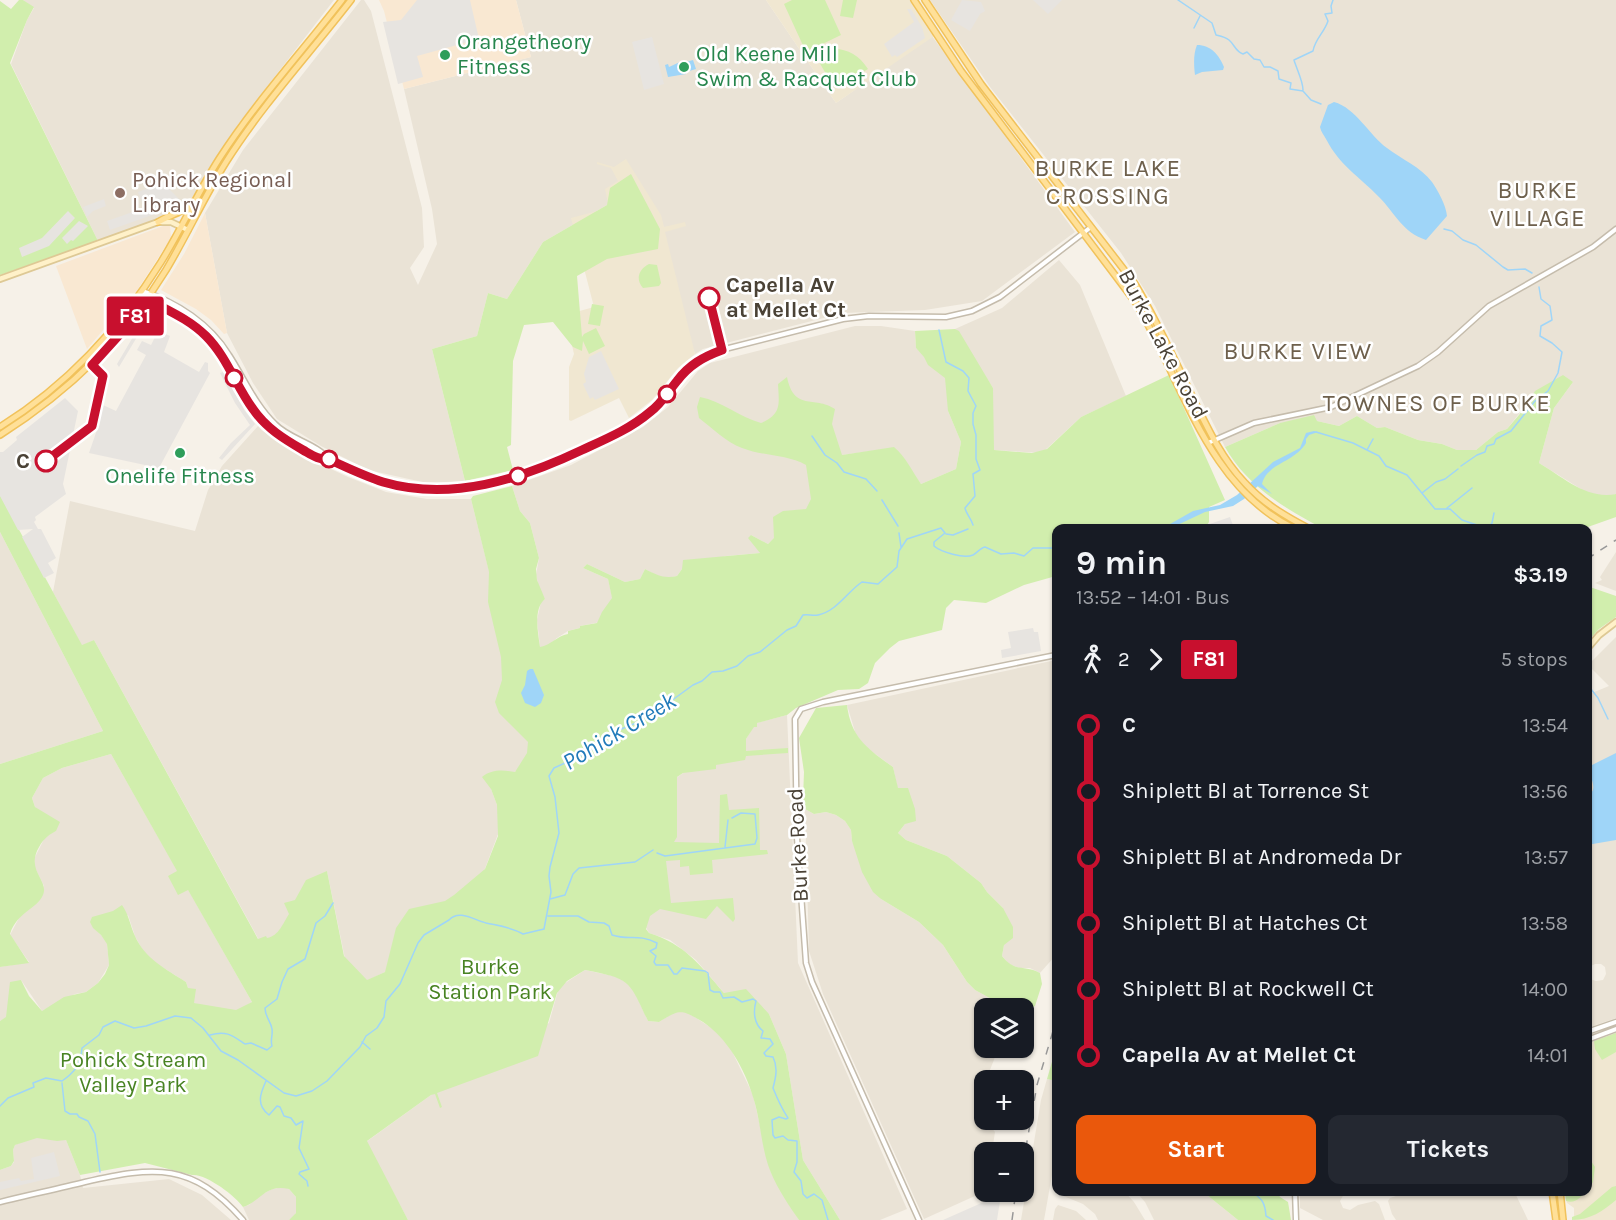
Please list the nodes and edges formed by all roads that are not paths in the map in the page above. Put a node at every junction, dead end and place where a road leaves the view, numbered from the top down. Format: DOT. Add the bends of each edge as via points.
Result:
graph roads {
  1 [pos="342,0"];
  2 [pos="351,0"];
  3 [pos="914,0"];
  4 [pos="925,0"];
  5 [pos="198,195"];
  6 [pos="158,222"];
  7 [pos="181,227"];
  8 [pos="1091,227"];
  9 [pos="1616,229"];
  10 [pos="188,230"];
  11 [pos="1084,232"];
  12 [pos="0,279"];
  13 [pos="142,291"];
  14 [pos="149,296"];
  15 [pos="0,427"];
  16 [pos="0,435"];
  17 [pos="1214,440"];
  18 [pos="1208,443"];
  19 [pos="1286,524"];
  20 [pos="1301,524"];
  21 [pos="1616,622"];
  22 [pos="1592,643"];
  23 [pos="1052,656"];
  24 [pos="1616,1022"];
  25 [pos="1616,1029"];
  26 [pos="1592,1030"];
  27 [pos="1592,1038"];
  28 [pos="1295,1196"];
  29 [pos="1553,1196"];
  30 [pos="1561,1196"];
  31 [pos="0,1202"];
  32 [pos="243,1220"];
  33 [pos="919,1220"];
  34 [pos="1296,1220"];
  35 [pos="1556,1220"];
  36 [pos="1563,1220"];
  1 -- 5 [label="main road" via="241,127"];
  2 -- 10 [label="main road" via="240,142"];
  3 -- 11 [label="main road, Burke Lake Road" via="961,71"];
  4 -- 8 [label="main road, Burke Lake Road" via="981,84"];
  5 -- 6 [label="main road" via="185,210"];
  5 -- 7 [label="main road"];
  6 -- 7 [label="main road" via="168,221"];
  6 -- 12 [label="main road"];
  7 -- 10 [label="main road"];
  7 -- 13 [label="main road"];
  8 -- 11 [label="street"];
  8 -- 17 [label="main road, Burke Lake Road" via="1143,298"];
  9 -- 17 [label="street" via="1593,247 1490,306 1418,366 1332,406 1254,423"];
  10 -- 14 [label="main road"];
  11 -- 14 [label="street" via="1000,297 972,312 934,318 843,319 708,355 691,366 655,409 636,423 528,473 464,489 421,489 384,482 328,459 321,460 289,442 253,409 206,336"];
  11 -- 18 [label="main road, Burke Lake Road" via="1141,311"];
  13 -- 14 [label="street"];
  13 -- 15 [label="main road" via="75,369"];
  14 -- 16 [label="main road" via="80,376"];
  17 -- 18 [label="street"];
  17 -- 20 [label="main road, Burke Lake Road" via="1257,495"];
  18 -- 19 [label="main road, Burke Lake Road" via="1239,489"];
  21 -- 22 [label="main road"];
  23 -- 33 [label="street, Burke Road" via="822,702 804,707 795,719 797,838 806,963"];
  24 -- 26 [label="street"];
  25 -- 27 [label="street"];
  28 -- 34 [label="street"];
  29 -- 35 [label="main road"];
  30 -- 36 [label="main road"];
  31 -- 32 [label="street" via="119,1174 160,1171 207,1187"];
}
